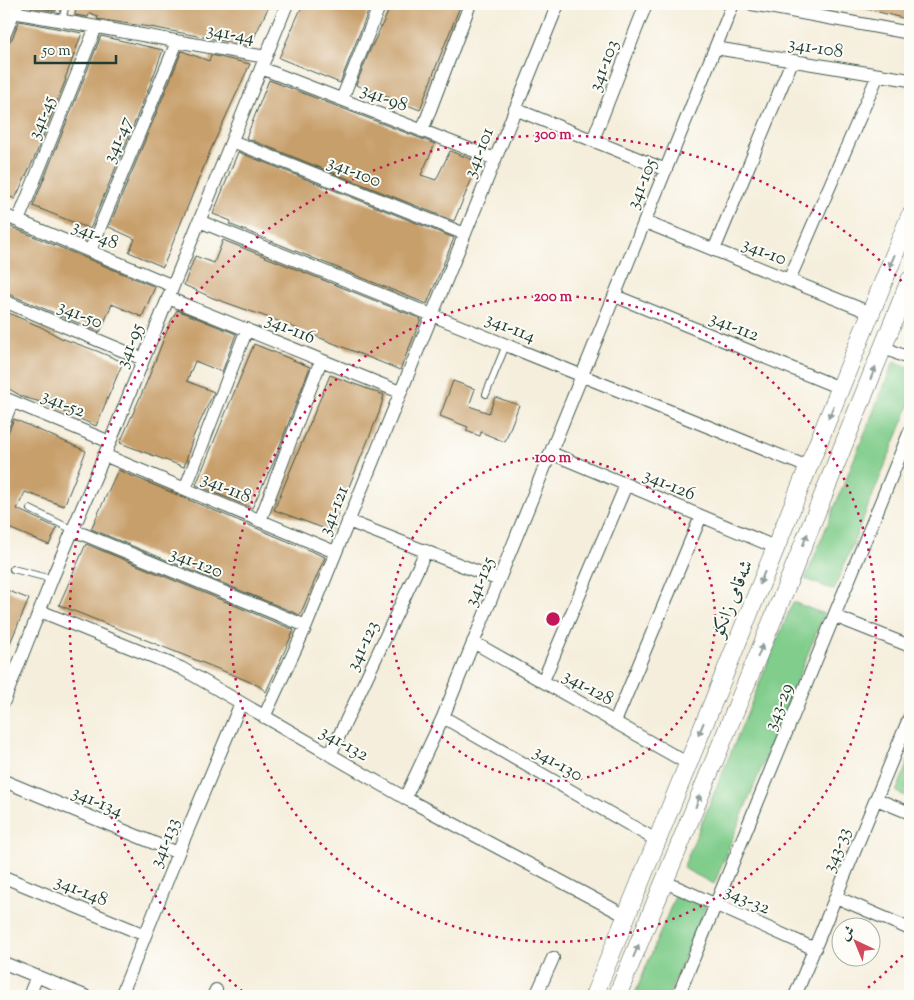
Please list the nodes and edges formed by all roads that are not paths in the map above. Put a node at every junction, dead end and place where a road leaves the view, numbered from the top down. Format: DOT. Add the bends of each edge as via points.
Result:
graph roads {
  1 [pos="66,4"];
  2 [pos="287,4"];
  3 [pos="380,4"];
  4 [pos="470,4"];
  5 [pos="558,4"];
  6 [pos="646,4"];
  7 [pos="733,4"];
  8 [pos="752,4"];
  9 [pos="15,8"];
  10 [pos="62,21"];
  11 [pos="96,27"];
  12 [pos="910,33"];
  13 [pos="4,36"];
  14 [pos="177,42"];
  15 [pos="715,48"];
  16 [pos="792,61"];
  17 [pos="263,63"];
  18 [pos="878,75"];
  19 [pos="910,80"];
  20 [pos="342,100"];
  21 [pos="515,109"];
  22 [pos="422,130"];
  23 [pos="594,140"];
  24 [pos="232,141"];
  25 [pos="495,159"];
  26 [pos="666,170"];
  27 [pos="4,215"];
  28 [pos="910,216"];
  29 [pos="18,221"];
  30 [pos="199,221"];
  31 [pos="645,222"];
  32 [pos="465,234"];
  33 [pos="714,250"];
  34 [pos="90,251"];
  35 [pos="789,280"];
  36 [pos="910,280"];
  37 [pos="170,292"];
  38 [pos="615,296"];
  39 [pos="4,301"];
  40 [pos="871,313"];
  41 [pos="432,315"];
  42 [pos="247,329"];
  43 [pos="506,345"];
  44 [pos="883,347"];
  45 [pos="143,359"];
  46 [pos="910,359"];
  47 [pos="321,360"];
  48 [pos="582,376"];
  49 [pos="840,388"];
  50 [pos="400,392"];
  51 [pos="486,394"];
  52 [pos="8,399"];
  53 [pos="4,422"];
  54 [pos="910,431"];
  55 [pos="110,442"];
  56 [pos="551,453"];
  57 [pos="104,455"];
  58 [pos="808,467"];
  59 [pos="626,485"];
  60 [pos="184,489"];
  61 [pos="30,509"];
  62 [pos="701,516"];
  63 [pos="260,521"];
  64 [pos="348,521"];
  65 [pos="73,530"];
  66 [pos="775,547"];
  67 [pos="426,551"];
  68 [pos="335,552"];
  69 [pos="13,569"];
  70 [pos="52,579"];
  71 [pos="499,580"];
  72 [pos="754,598"];
  73 [pos="778,607"];
  74 [pos="40,611"];
  75 [pos="834,616"];
  76 [pos="306,626"];
  77 [pos="473,642"];
  78 [pos="910,646"];
  79 [pos="543,681"];
  80 [pos="4,701"];
  81 [pos="241,703"];
  82 [pos="443,716"];
  83 [pos="910,716"];
  84 [pos="264,717"];
  85 [pos="615,722"];
  86 [pos="330,755"];
  87 [pos="687,763"];
  88 [pos="4,781"];
  89 [pos="405,798"];
  90 [pos="876,799"];
  91 [pos="910,813"];
  92 [pos="656,840"];
  93 [pos="178,853"];
  94 [pos="4,878"];
  95 [pos="665,882"];
  96 [pos="836,897"];
  97 [pos="716,904"];
  98 [pos="626,916"];
  99 [pos="910,929"];
  100 [pos="145,935"];
  101 [pos="815,949"];
  102 [pos="553,958"];
  103 [pos="4,963"];
  104 [pos="37,976"];
  105 [pos="799,995"];
  106 [pos="29,996"];
  107 [pos="85,996"];
  108 [pos="121,996"];
  109 [pos="536,996"];
  110 [pos="594,996"];
  111 [pos="617,996"];
  112 [pos="678,996"];
  1 -- 10 [label="lane"];
  2 -- 17 [label="street, 341-95"];
  3 -- 20 [label="street"];
  4 -- 22 [label="street"];
  5 -- 21 [label="street, 341-101"];
  6 -- 23 [label="street, 341-103"];
  7 -- 15 [label="street, 341-105"];
  8 -- 12 [label="street"];
  9 -- 10 [label="street, 341-44"];
  9 -- 13 [label="street"];
  10 -- 11 [label="street, 341-44"];
  11 -- 14 [label="street, 341-44"];
  11 -- 29 [label="street, 341-45"];
  14 -- 17 [label="street, 341-44"];
  14 -- 34 [label="street, 341-47"];
  15 -- 16 [label="street, 341-108"];
  15 -- 26 [label="street, 341-105"];
  16 -- 18 [label="street, 341-108"];
  16 -- 33 [label="street"];
  17 -- 20 [label="street, 341-98"];
  17 -- 24 [label="street, 341-95"];
  18 -- 19 [label="street, 341-108"];
  18 -- 35 [label="street"];
  20 -- 22 [label="street, 341-98"];
  21 -- 23 [label="street"];
  21 -- 25 [label="street, 341-101"];
  22 -- 25 [label="street, 341-98"];
  23 -- 26 [label="street"];
  24 -- 30 [label="street, 341-95"];
  24 -- 32 [label="street, 341-100"];
  25 -- 32 [label="street, 341-101"];
  26 -- 31 [label="street, 341-105"];
  27 -- 29 [label="street, 341-48"];
  28 -- 40 [label="main road, شەقامی زانکۆ, one-way"];
  29 -- 34 [label="street, 341-48"];
  30 -- 37 [label="street, 341-95"];
  30 -- 41 [label="street, 341-114"];
  31 -- 33 [label="street, 341-10"];
  31 -- 38 [label="street, 341-105"];
  32 -- 41 [label="street, 341-101"];
  33 -- 35 [label="street, 341-10"];
  34 -- 37 [label="street, 341-48"];
  35 -- 40 [label="street, 341-10"];
  36 -- 44 [label="main road"];
  37 -- 42 [label="street, 341-116"];
  37 -- 45 [label="street, 341-95"];
  38 -- 48 [label="street, 341-105"];
  38 -- 49 [label="street, 341-112"];
  39 -- 45 [label="street, 341-50"];
  40 -- 49 [label="main road, شەقامی زانکۆ"];
  41 -- 43 [label="street, 341-114"];
  41 -- 50 [label="street, 341-121"];
  42 -- 47 [label="street, 341-116"];
  42 -- 60 [label="street"];
  43 -- 48 [label="street, 341-114"];
  43 -- 51 [label="lane"];
  44 -- 46 [label="street"];
  73 -- 44 [label="main road, one-way"];
  45 -- 55 [label="street, 341-95"];
  47 -- 50 [label="street, 341-116"];
  47 -- 63 [label="street"];
  48 -- 56 [label="street, 341-125"];
  48 -- 58 [label="street, 341-114"];
  49 -- 58 [label="main road, شەقامی زانکۆ, one-way"];
  50 -- 64 [label="street, 341-121"];
  52 -- 53 [label="street"];
  52 -- 55 [label="street, 341-52"];
  54 -- 75 [label="street, 343-29"];
  55 -- 57 [label="street, 341-95"];
  56 -- 59 [label="street, 341-126"];
  56 -- 71 [label="street, 341-125"];
  57 -- 60 [label="street, 341-118"];
  57 -- 65 [label="street, 341-95"];
  58 -- 66 [label="main road, شەقامی زانکۆ"];
  59 -- 62 [label="street, 341-126"];
  59 -- 79 [label="street"];
  60 -- 63 [label="street, 341-118"];
  61 -- 65 [label="lane"];
  62 -- 66 [label="street, 341-126"];
  62 -- 85 [label="street"];
  63 -- 68 [label="street, 341-118"];
  64 -- 67 [label="street"];
  64 -- 68 [label="street, 341-121"];
  65 -- 70 [label="street, 341-95"];
  65 -- 76 [label="street, 341-120"];
  66 -- 72 [label="main road, شەقامی زانکۆ, one-way"];
  67 -- 71 [label="street"];
  67 -- 86 [label="street, 341-123"];
  68 -- 76 [label="street, 341-121"];
  69 -- 70 [label="lane"];
  70 -- 74 [label="street, 341-95"];
  71 -- 77 [label="street, 341-125"];
  72 -- 73 [label="main road"];
  72 -- 87 [label="main road, شەقامی زانکۆ, one-way"];
  95 -- 73 [label="main road, one-way"];
  74 -- 80 [label="street, 341-95"];
  74 -- 81 [label="street, 341-132" via="181,668"];
  75 -- 78 [label="street"];
  75 -- 97 [label="street, 343-29"];
  76 -- 84 [label="street, 341-121"];
  77 -- 79 [label="street, 341-128"];
  77 -- 82 [label="street, 341-125"];
  79 -- 85 [label="street, 341-128"];
  81 -- 84 [label="street, 341-132"];
  81 -- 93 [label="street, 341-133"];
  82 -- 89 [label="street, 341-125"];
  82 -- 92 [label="street, 341-130"];
  83 -- 90 [label="street, 343-33"];
  84 -- 86 [label="street, 341-132"];
  85 -- 87 [label="street, 341-128"];
  86 -- 89 [label="street, 341-132"];
  87 -- 92 [label="main road, شەقامی زانکۆ"];
  88 -- 93 [label="street, 341-134"];
  89 -- 98 [label="street, 341-132"];
  90 -- 91 [label="street"];
  90 -- 96 [label="street, 343-33"];
  92 -- 98 [label="main road, شەقامی زانکۆ"];
  93 -- 100 [label="street, 341-133"];
  94 -- 100 [label="street, 341-148"];
  95 -- 97 [label="street, 343-32"];
  111 -- 95 [label="main road, one-way"];
  96 -- 99 [label="street"];
  96 -- 101 [label="street, 343-33"];
  97 -- 101 [label="street, 343-32"];
  97 -- 112 [label="street, 343-29"];
  98 -- 110 [label="main road, شەقامی زانکۆ"];
  100 -- 108 [label="street, 341-133"];
  101 -- 105 [label="street, 343-33"];
  102 -- 109 [label="street"];
  103 -- 104 [label="street"];
  104 -- 106 [label="street"];
  104 -- 107 [label="street"];
}
